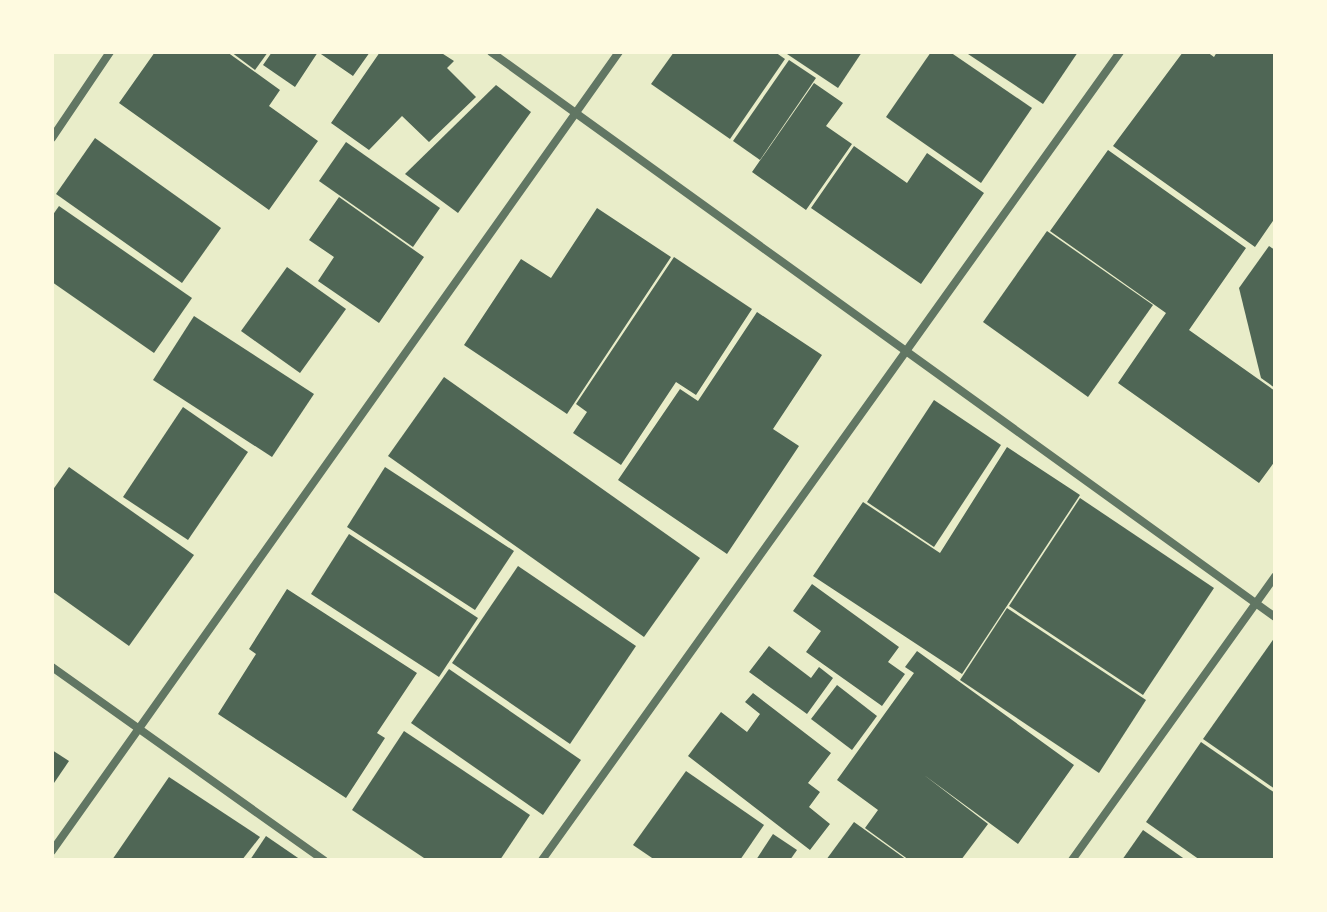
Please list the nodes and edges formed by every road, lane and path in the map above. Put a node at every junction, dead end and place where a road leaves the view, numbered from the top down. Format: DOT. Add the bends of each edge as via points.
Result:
graph roads {
  1 [pos="110,52"];
  2 [pos="491,52"];
  3 [pos="619,52"];
  4 [pos="1120,52"];
  5 [pos="576,114"];
  6 [pos="52,138"];
  7 [pos="906,353"];
  8 [pos="1275,576"];
  9 [pos="1255,603"];
  10 [pos="1275,617"];
  11 [pos="52,667"];
  12 [pos="141,728"];
  13 [pos="52,851"];
  14 [pos="324,860"];
  15 [pos="542,860"];
  16 [pos="1072,860"];
  1 -- 6 [label="street"];
  2 -- 5 [label="street"];
  3 -- 5 [label="street"];
  4 -- 7 [label="street"];
  5 -- 7 [label="street"];
  5 -- 12 [label="street"];
  7 -- 9 [label="street"];
  7 -- 15 [label="street"];
  8 -- 9 [label="street"];
  9 -- 10 [label="street"];
  9 -- 16 [label="street"];
  11 -- 12 [label="street"];
  12 -- 13 [label="street"];
  12 -- 14 [label="street"];
}
